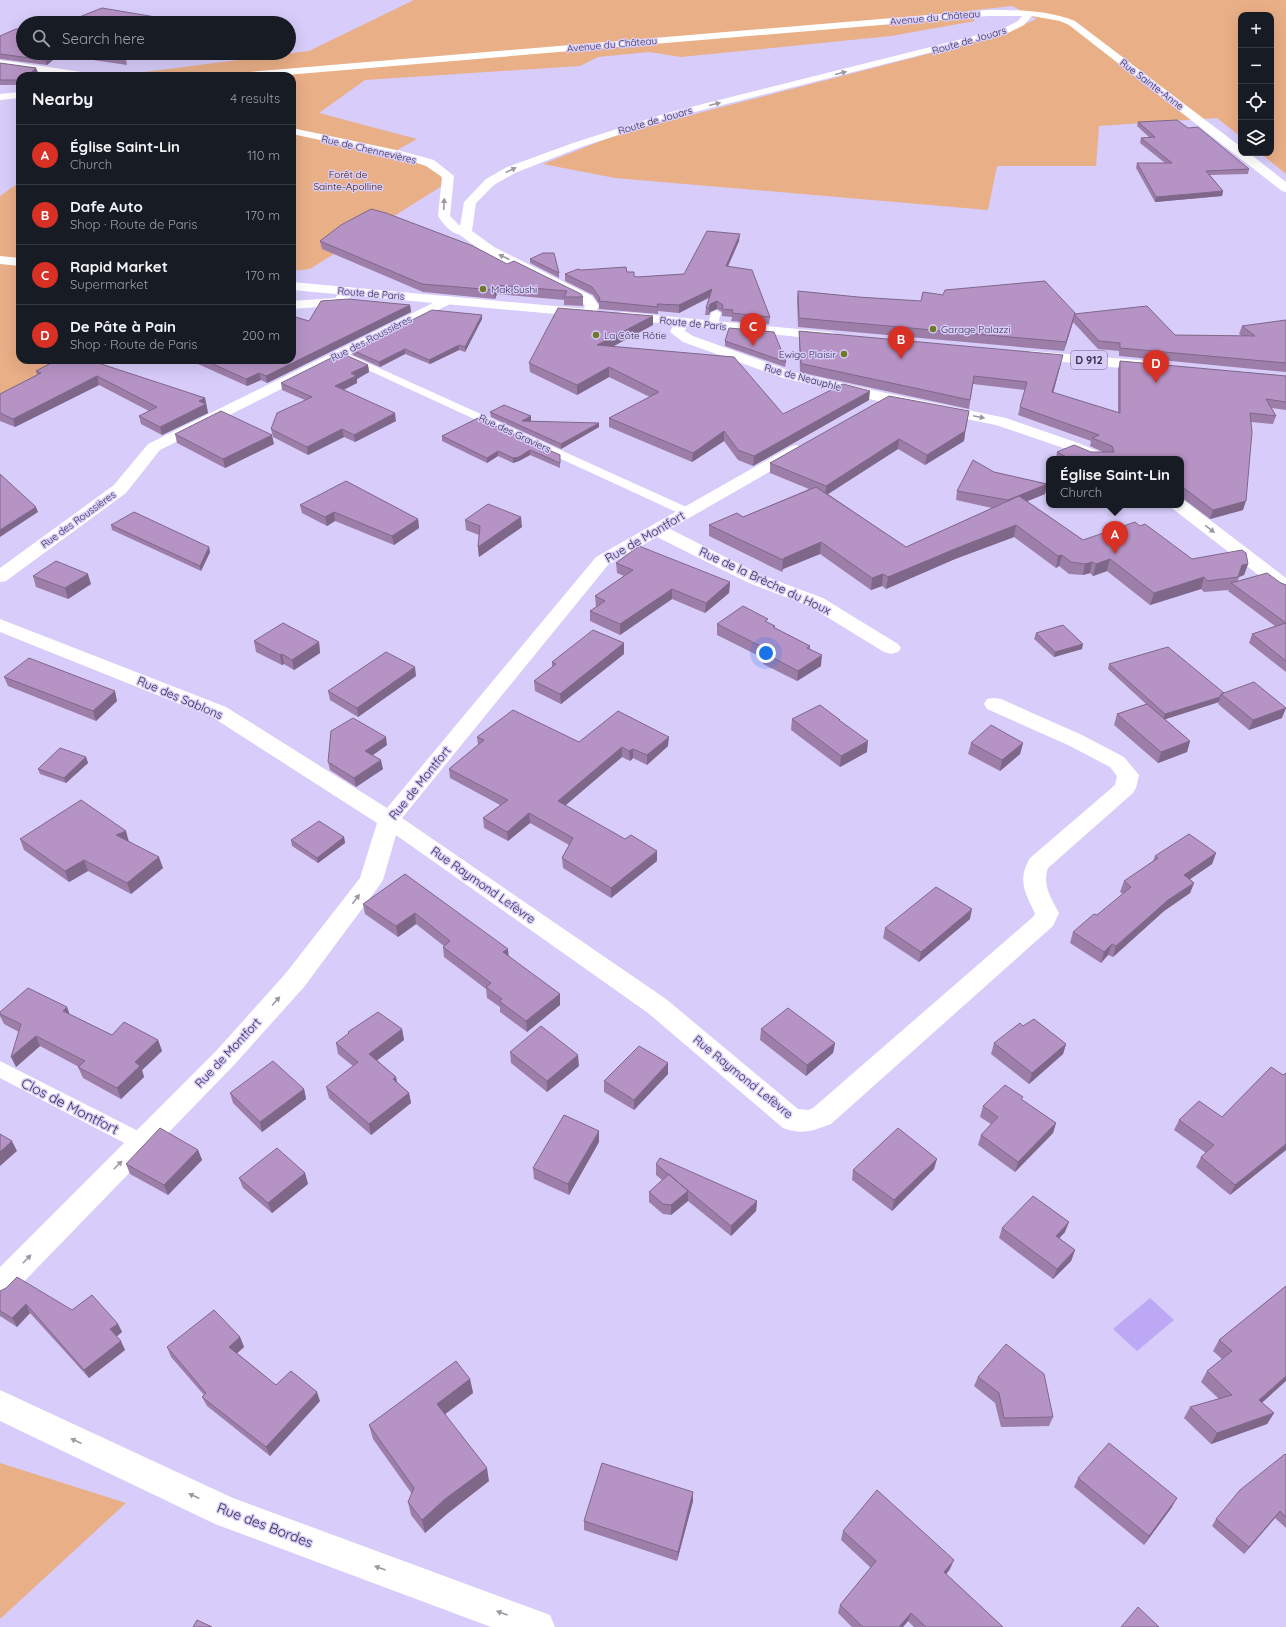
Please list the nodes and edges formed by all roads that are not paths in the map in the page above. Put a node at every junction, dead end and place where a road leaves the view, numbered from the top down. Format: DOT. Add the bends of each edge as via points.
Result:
graph roads {
  1 [pos="1024,9"];
  2 [pos="1062,19"];
  3 [pos="0,63"];
  4 [pos="62,72"];
  5 [pos="284,72"];
  6 [pos="16,95"];
  7 [pos="0,97"];
  8 [pos="296,132"];
  9 [pos="1238,151"];
  10 [pos="1245,156"];
  11 [pos="1286,188"];
  12 [pos="465,232"];
  13 [pos="0,260"];
  14 [pos="16,262"];
  15 [pos="296,286"];
  16 [pos="348,291"];
  17 [pos="447,300"];
  18 [pos="296,305"];
  19 [pos="589,313"];
  20 [pos="681,322"];
  21 [pos="839,337"];
  22 [pos="1016,353"];
  23 [pos="341,354"];
  24 [pos="1162,367"];
  25 [pos="886,398"];
  26 [pos="859,414"];
  27 [pos="811,442"];
  28 [pos="1096,456"];
  29 [pos="1183,508"];
  30 [pos="689,512"];
  31 [pos="658,530"];
  32 [pos="0,577"];
  33 [pos="1286,587"];
  34 [pos="0,624"];
  35 [pos="891,648"];
  36 [pos="994,704"];
  37 [pos="389,820"];
  38 [pos="0,1069"];
  39 [pos="141,1142"];
  40 [pos="0,1287"];
  41 [pos="0,1405"];
  42 [pos="538,1627"];
  1 -- 2 [label="street, Rue Sainte-Anne"];
  1 -- 2 [label="street, Rue Sainte-Anne" via="1043,14 1047,8"];
  1 -- 5 [label="street, Avenue du Château"];
  12 -- 1 [label="street, Route de Jouars, one-way" via="470,202 490,182 511,170 643,123 1005,31 1021,23"];
  2 -- 9 [label="street, Rue Sainte-Anne" via="1072,23"];
  3 -- 4 [label="street"];
  6 -- 7 [label="street"];
  12 -- 8 [label="street, Rue de Chennevières, one-way" via="454,228 444,216 448,176 430,164 397,153"];
  10 -- 11 [label="street, Rue Sainte-Anne"];
  19 -- 12 [label="street, one-way" via="592,306 587,299 489,250"];
  13 -- 14 [label="street"];
  15 -- 16 [label="street, Route de Paris"];
  16 -- 17 [label="street, Route de Paris"];
  16 -- 18 [label="street" via="339,302"];
  17 -- 19 [label="street, Route de Paris"];
  17 -- 23 [label="street, Rue des Roussières"];
  19 -- 20 [label="street, Route de Paris"];
  20 -- 21 [label="street, Route de Paris" via="714,319"];
  20 -- 25 [label="street, Rue de Neauphle" via="677,332 695,342 788,375"];
  22 -- 24 [label="street, D 912"];
  23 -- 30 [label="lane, Rue des Graviers"];
  23 -- 32 [label="street, Rue des Roussières" via="154,447 120,489"];
  25 -- 26 [label="street"];
  25 -- 28 [label="street, Rue de Neauphle, one-way" via="1000,421"];
  27 -- 30 [label="street, Rue de Montfort"];
  29 -- 33 [label="street, one-way"];
  30 -- 31 [label="street, Rue de Montfort"];
  31 -- 35 [label="street, Rue de la Brèche du Houx" via="754,579 816,602"];
  31 -- 37 [label="street, Rue de Montfort" via="602,561"];
  34 -- 37 [label="street, Rue des Sablons" via="219,712"];
  36 -- 37 [label="street, Rue Raymond Lefèvre" via="1117,762 1128,775 1125,788 1038,864 1033,876 1034,888 1047,913 1045,920 822,1116 808,1121 792,1120 658,1006"];
  39 -- 37 [label="street, Rue de Montfort, one-way" via="226,1057 296,980 371,880"];
  38 -- 39 [label="lane, Clos de Montfort"];
  40 -- 39 [label="street, Rue de Montfort, one-way"];
  42 -- 41 [label="street, Rue des Bordes, one-way" via="227,1512"];
}
